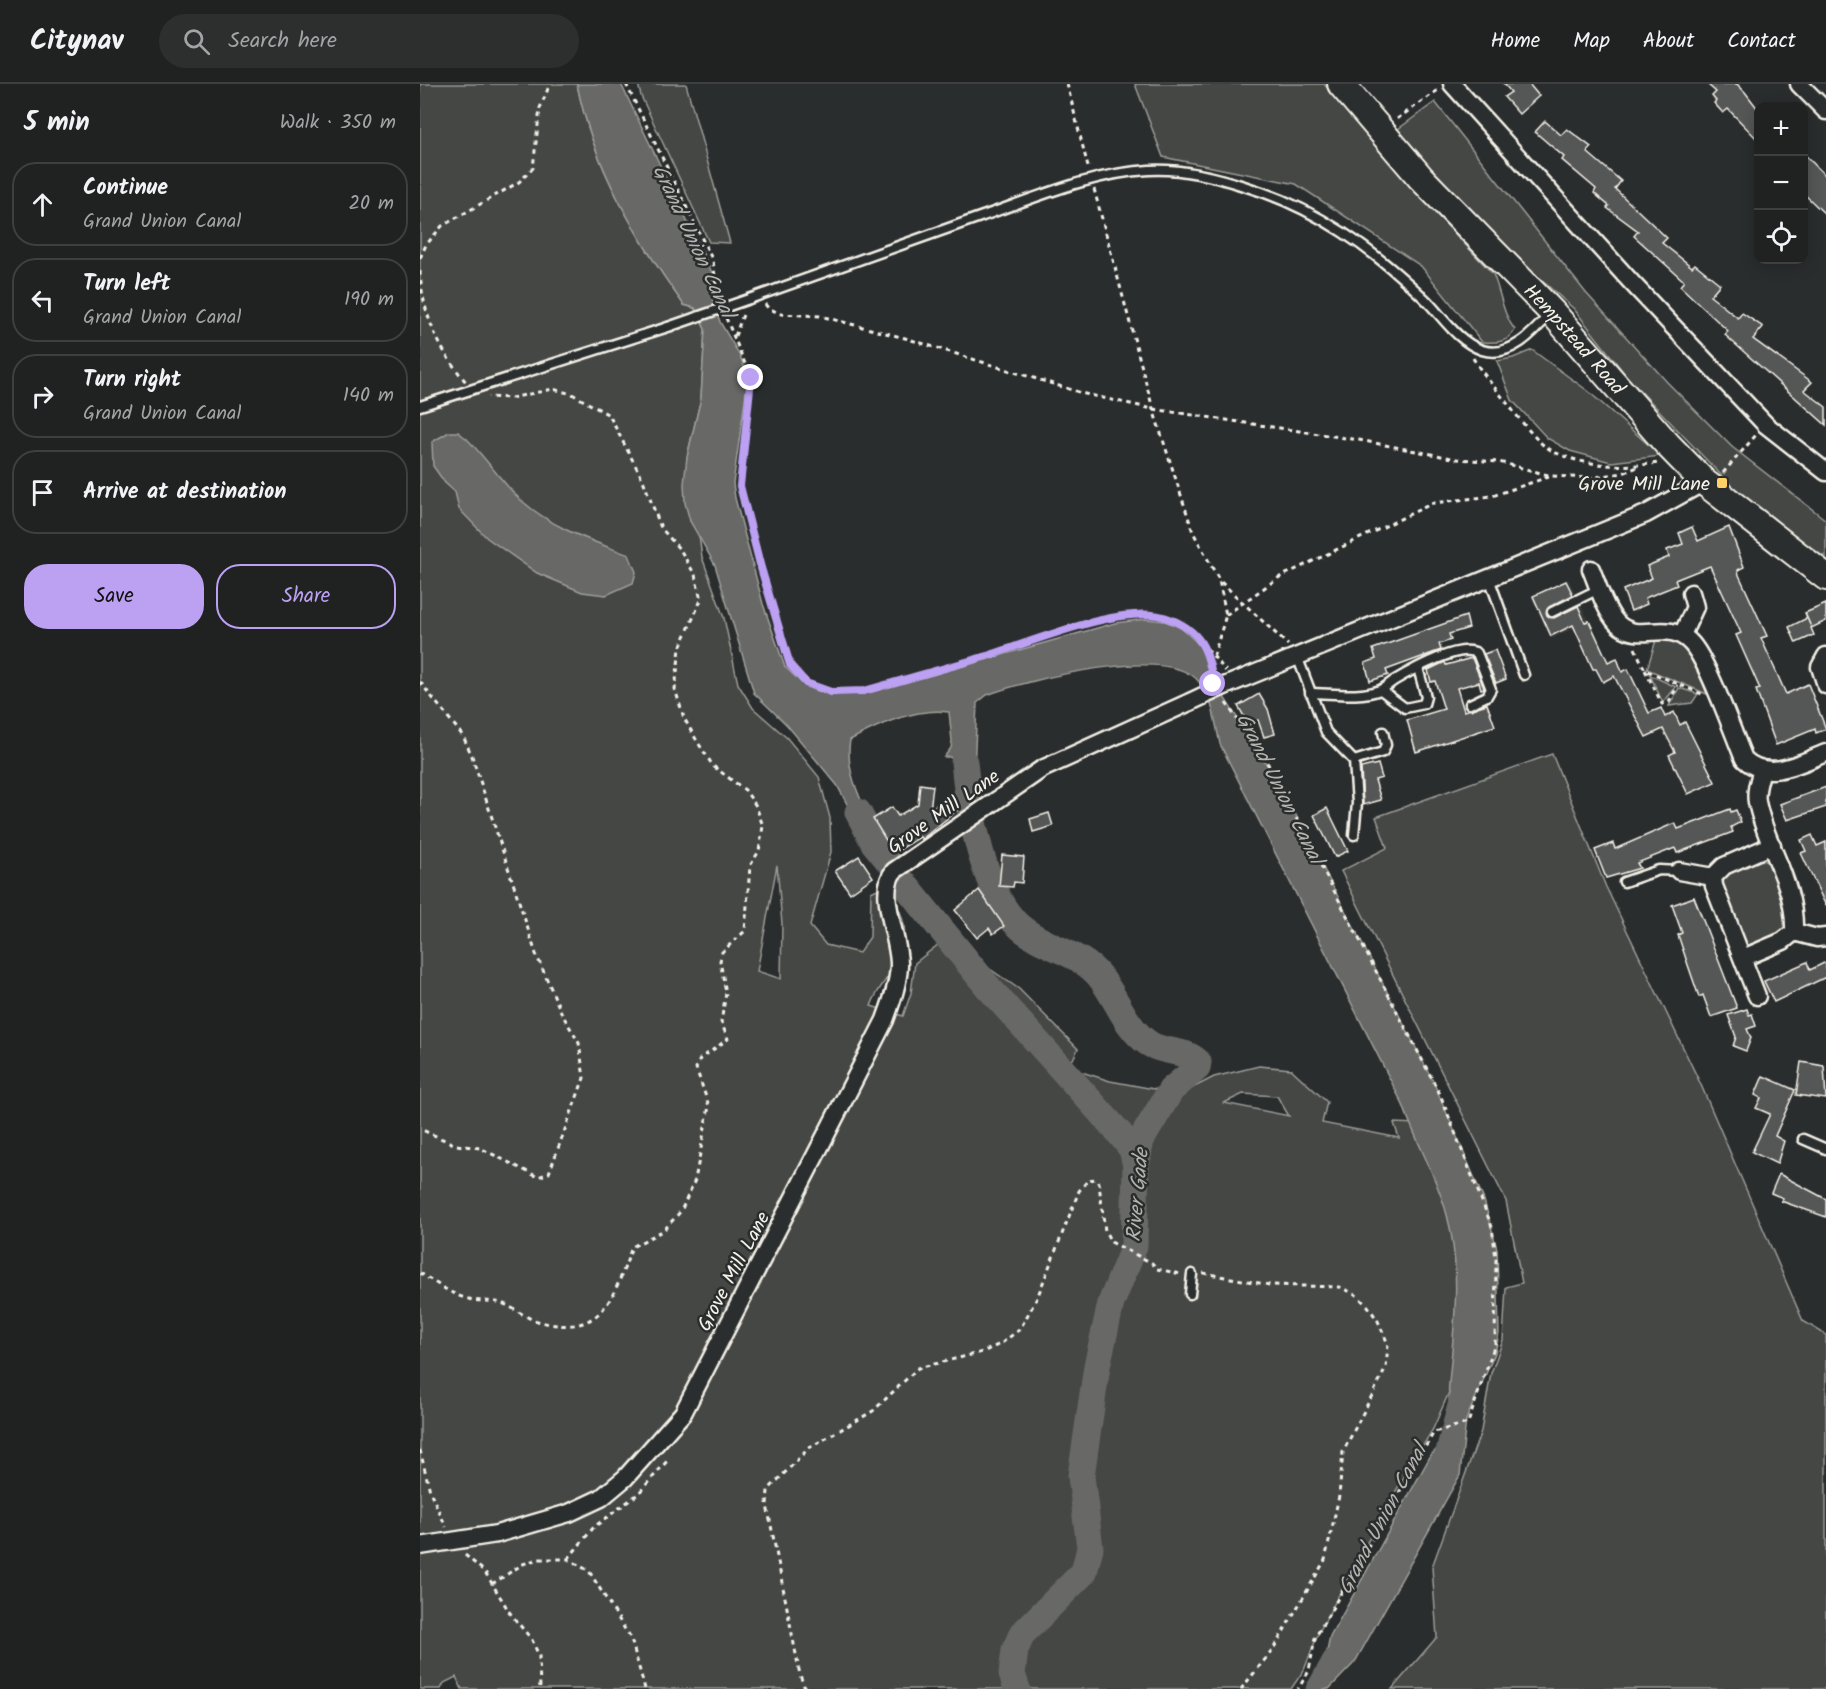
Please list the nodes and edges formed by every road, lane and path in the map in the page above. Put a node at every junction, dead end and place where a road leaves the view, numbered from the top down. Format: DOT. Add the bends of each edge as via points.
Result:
graph roads {
  1 [pos="550,84"];
  2 [pos="626,84"];
  3 [pos="1066,84"];
  4 [pos="1341,84"];
  5 [pos="1447,84"];
  6 [pos="1452,84"];
  7 [pos="1799,84"];
  8 [pos="1826,111"];
  9 [pos="1381,130"];
  10 [pos="1092,180"];
  11 [pos="420,258"];
  12 [pos="420,271"];
  13 [pos="760,295"];
  14 [pos="749,298"];
  15 [pos="719,302"];
  16 [pos="723,310"];
  17 [pos="1552,312"];
  18 [pos="735,336"];
  19 [pos="1462,338"];
  20 [pos="472,389"];
  21 [pos="420,406"];
  22 [pos="1153,409"];
  23 [pos="1766,425"];
  24 [pos="1682,459"];
  25 [pos="1640,466"];
  26 [pos="1826,472"];
  27 [pos="1552,476"];
  28 [pos="1711,480"];
  29 [pos="1591,570"];
  30 [pos="1826,577"];
  31 [pos="1489,578"];
  32 [pos="1220,580"];
  33 [pos="1599,589"];
  34 [pos="1691,593"];
  35 [pos="1243,602"];
  36 [pos="1552,612"];
  37 [pos="1226,615"];
  38 [pos="1630,632"];
  39 [pos="1682,635"];
  40 [pos="1205,648"];
  41 [pos="1297,656"];
  42 [pos="1826,656"];
  43 [pos="1418,668"];
  44 [pos="1645,670"];
  45 [pos="1524,675"];
  46 [pos="420,682"];
  47 [pos="1678,685"];
  48 [pos="1826,685"];
  49 [pos="1218,689"];
  50 [pos="1381,690"];
  51 [pos="1310,693"];
  52 [pos="1718,699"];
  53 [pos="1470,704"];
  54 [pos="1383,732"];
  55 [pos="1826,753"];
  56 [pos="1354,761"];
  57 [pos="1762,770"];
  58 [pos="1353,835"];
  59 [pos="1772,845"];
  60 [pos="1679,871"];
  61 [pos="1713,877"];
  62 [pos="1624,882"];
  63 [pos="1794,932"];
  64 [pos="1826,937"];
  65 [pos="1743,958"];
  66 [pos="1757,996"];
  67 [pos="420,1129"];
  68 [pos="1803,1139"];
  69 [pos="1826,1149"];
  70 [pos="420,1273"];
  71 [pos="1192,1274"];
  72 [pos="1190,1294"];
  73 [pos="420,1450"];
  74 [pos="668,1460"];
  75 [pos="450,1533"];
  76 [pos="420,1546"];
  77 [pos="461,1551"];
  78 [pos="568,1559"];
  79 [pos="492,1584"];
  80 [pos="540,1689"];
  81 [pos="645,1689"];
  82 [pos="805,1689"];
  83 [pos="1241,1689"];
  84 [pos="1298,1689"];
  1 -- 11 [label="path" via="540,108 533,168 519,182 442,226"];
  2 -- 15 [label="path" via="713,261"];
  3 -- 10 [label="path"];
  4 -- 9 [label="main road, Hempstead Road"];
  5 -- 9 [label="path"];
  6 -- 23 [label="street"];
  7 -- 8 [label="street"];
  9 -- 17 [label="main road, Hempstead Road" via="1421,178"];
  10 -- 13 [label="lane"];
  10 -- 19 [label="lane" via="1151,170 1183,172 1224,180 1282,199 1324,219 1359,242"];
  10 -- 22 [label="path"];
  12 -- 20 [label="path" via="426,308 439,346"];
  13 -- 14 [label="lane"];
  13 -- 22 [label="path" via="768,308 781,314 820,316 1085,394"];
  14 -- 18 [label="path"];
  14 -- 20 [label="lane, bridge"];
  16 -- 18 [label="path"];
  17 -- 19 [label="lane" via="1509,349 1482,350"];
  17 -- 24 [label="main road, Hempstead Road"];
  18 -- 40 [label="path" via="751,378 740,486 743,503 790,665 806,683 831,692 864,691 1069,629 1146,614 1184,625"];
  19 -- 25 [label="path" via="1481,370 1543,444 1567,456 1606,466"];
  20 -- 21 [label="lane"];
  20 -- 70 [label="path" via="501,399 563,390 600,408 614,422 662,528 695,575 701,600 680,648 676,670 675,689 684,718 713,766 745,790 763,826 759,851 750,866 745,931 722,952 720,961 726,993 721,1022 728,1039 700,1059 696,1068 710,1106 695,1180 681,1210 664,1230 632,1247 610,1302 598,1317 579,1323 554,1324 500,1303 468,1299"];
  22 -- 27 [label="path" via="1457,459 1499,462"];
  22 -- 32 [label="path" via="1192,532"];
  23 -- 26 [label="street"];
  23 -- 28 [label="path"];
  24 -- 25 [label="path"];
  24 -- 28 [label="main road, Hempstead Road"];
  25 -- 27 [label="path" via="1589,478"];
  27 -- 35 [label="path" via="1492,496 1432,503 1278,578"];
  28 -- 30 [label="main road, Hempstead Road"];
  28 -- 31 [label="street, Grove Mill Lane" via="1646,514"];
  29 -- 33 [label="street"];
  31 -- 41 [label="street, Grove Mill Lane"];
  31 -- 45 [label="lane"];
  32 -- 35 [label="path"];
  32 -- 37 [label="path"];
  33 -- 36 [label="lane"];
  33 -- 38 [label="street" via="1612,616"];
  34 -- 39 [label="street" via="1695,607"];
  35 -- 37 [label="path"];
  35 -- 41 [label="path"];
  37 -- 40 [label="path" via="1214,655"];
  38 -- 39 [label="street" via="1659,630"];
  38 -- 44 [label="path"];
  39 -- 52 [label="street" via="1698,652"];
  40 -- 49 [label="path"];
  41 -- 49 [label="street, Grove Mill Lane"];
  41 -- 51 [label="lane"];
  42 -- 48 [label="street" via="1820,672"];
  43 -- 50 [label="lane"];
  43 -- 50 [label="lane" via="1426,697 1424,704 1405,708"];
  43 -- 53 [label="lane" via="1465,649 1477,653 1491,689 1487,696"];
  44 -- 47 [label="path"];
  44 -- 47 [label="path" via="1662,704 1669,702"];
  46 -- 67 [label="path" via="463,736 472,756 536,954 579,1043 584,1078 549,1173 538,1177 480,1148 456,1145"];
  47 -- 52 [label="path"];
  49 -- 76 [label="street, Grove Mill Lane, bridge" via="1042,769 894,871 887,879 887,894 899,966 885,1020 683,1413 625,1478 601,1498 569,1513 497,1534"];
  49 -- 84 [label="path" via="1268,764 1440,1094 1492,1227 1496,1258 1495,1344 1468,1423 1434,1432 1315,1638 1309,1671"];
  50 -- 51 [label="lane" via="1364,694"];
  51 -- 56 [label="lane" via="1326,732"];
  52 -- 57 [label="street" via="1744,759"];
  54 -- 56 [label="lane" via="1383,752"];
  55 -- 57 [label="street" via="1782,769"];
  56 -- 58 [label="lane" via="1357,803"];
  57 -- 59 [label="street" via="1757,802"];
  59 -- 61 [label="street" via="1724,866"];
  59 -- 63 [label="street" via="1793,910"];
  60 -- 61 [label="street"];
  60 -- 62 [label="lane" via="1648,872"];
  61 -- 65 [label="street"];
  63 -- 64 [label="street"];
  63 -- 65 [label="street" via="1783,941"];
  65 -- 66 [label="street"];
  68 -- 69 [label="lane"];
  71 -- 72 [label="lane"];
  71 -- 82 [label="path" via="1157,1269 1111,1242 1105,1231 1099,1184 1096,1179 1088,1180 1079,1191 1037,1298 1020,1329 983,1352 918,1368 873,1411 809,1448 768,1490 767,1505"];
  71 -- 83 [label="path" via="1270,1285 1340,1287 1368,1306 1388,1344 1386,1368 1342,1452 1339,1496 1325,1560 1272,1651"];
  73 -- 75 [label="path" via="430,1491"];
  74 -- 78 [label="path" via="638,1494 594,1527"];
  77 -- 79 [label="path" via="485,1572"];
  78 -- 79 [label="path" via="538,1559"];
  78 -- 81 [label="path" via="589,1571 620,1617 631,1639"];
  79 -- 80 [label="path" via="532,1640 539,1656"];
}
